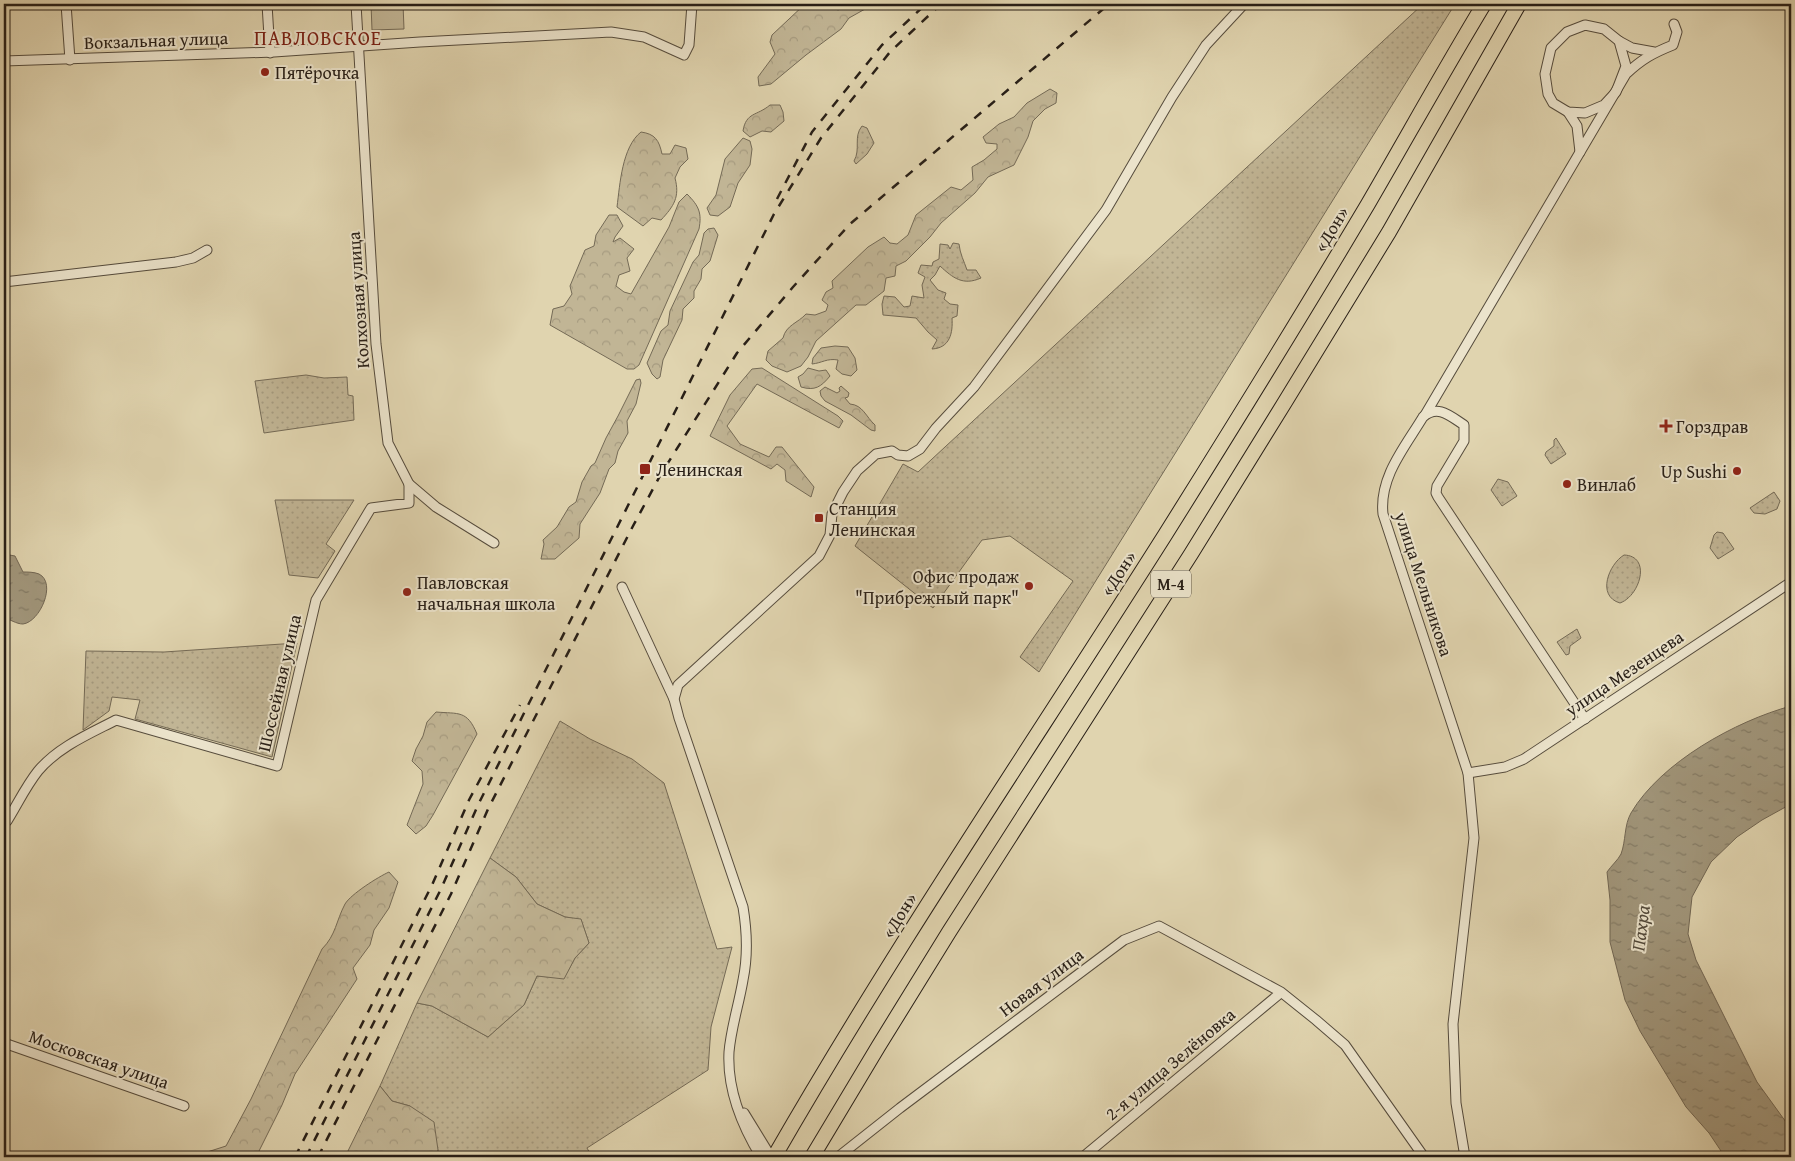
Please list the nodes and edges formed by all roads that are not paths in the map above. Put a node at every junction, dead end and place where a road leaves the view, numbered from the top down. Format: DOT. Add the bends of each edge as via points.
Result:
graph roads {
  1 [pos="66,4"];
  2 [pos="267,4"];
  3 [pos="356,4"];
  4 [pos="692,4"];
  5 [pos="1244,4"];
  6 [pos="1484,4"];
  7 [pos="1519,4"];
  8 [pos="1674,24"];
  9 [pos="1619,41"];
  10 [pos="359,47"];
  11 [pos="1654,52"];
  12 [pos="270,53"];
  13 [pos="70,60"];
  14 [pos="4,61"];
  15 [pos="1616,92"];
  16 [pos="1568,112"];
  17 [pos="1580,152"];
  18 [pos="206,250"];
  19 [pos="4,282"];
  20 [pos="1424,417"];
  21 [pos="409,484"];
  22 [pos="494,543"];
  23 [pos="1791,582"];
  24 [pos="622,587"];
  25 [pos="674,699"];
  26 [pos="1585,719"];
  27 [pos="1468,774"];
  28 [pos="4,820"];
  29 [pos="1279,993"];
  30 [pos="4,1043"];
  31 [pos="731,1085"];
  32 [pos="184,1106"];
  33 [pos="761,1157"];
  34 [pos="772,1157"];
  35 [pos="812,1157"];
  36 [pos="838,1157"];
  37 [pos="1083,1157"];
  38 [pos="1424,1157"];
  39 [pos="1465,1157"];
  1 -- 13 [label="street"];
  2 -- 12 [label="street"];
  3 -- 10 [label="street, Колхозная улица"];
  4 -- 10 [label="street, Вокзальная улица" via="689,45 684,55 644,37 610,32"];
  5 -- 25 [label="street" via="1206,45 1106,210 974,387 920,450 908,456 892,451 876,454 857,471 832,514 830,535 819,556 688,675 678,686"];
  6 -- 34 [label="highway, «Дон» / М-4" via="1249,399 850,1028"];
  7 -- 35 [label="highway, М-4" via="1389,232 1286,402 949,932"];
  8 -- 11 [label="street" via="1677,32 1673,45"];
  9 -- 11 [label="street" via="1632,48"];
  9 -- 15 [label="street" via="1626,66"];
  9 -- 16 [label="street" via="1604,29 1585,26 1567,32 1551,48 1545,74 1548,94 1553,102"];
  10 -- 12 [label="street, Вокзальная улица"];
  10 -- 21 [label="street, Колхозная улица" via="379,371 388,443"];
  11 -- 15 [label="street" via="1626,74"];
  12 -- 13 [label="street, Вокзальная улица"];
  13 -- 14 [label="street, Вокзальная улица"];
  15 -- 16 [label="street" via="1604,105 1585,113"];
  15 -- 17 [label="street, улица Мельникова"];
  16 -- 17 [label="street" via="1577,126"];
  17 -- 20 [label="street, улица Мельникова"];
  18 -- 19 [label="street" via="176,262"];
  20 -- 26 [label="street" via="1437,410 1464,425 1464,441 1436,493"];
  20 -- 27 [label="street, улица Мельникова" via="1386,480 1383,514"];
  21 -- 22 [label="street, Колхозная улица" via="436,507"];
  21 -- 28 [label="street, Шоссейная улица" via="409,503 371,508 316,600 277,766 116,720 60,751 38,771 7,821"];
  23 -- 26 [label="street, улица Мезенцева"];
  24 -- 25 [label="street"];
  25 -- 31 [label="street" via="746,924 744,979 729,1052"];
  26 -- 27 [label="street, улица Мезенцева" via="1514,764"];
  27 -- 39 [label="street, улица Мельникова" via="1474,838 1453,1024 1456,1103"];
  29 -- 36 [label="street, Новая улица" via="1159,926 1130,936"];
  29 -- 37 [label="street, 2-я улица Зелёновка"];
  29 -- 38 [label="street, Новая улица" via="1344,1045"];
  30 -- 32 [label="street, Московская улица"];
  31 -- 33 [label="street" via="741,1120"];
  31 -- 34 [label="street" via="750,1124"];
}
